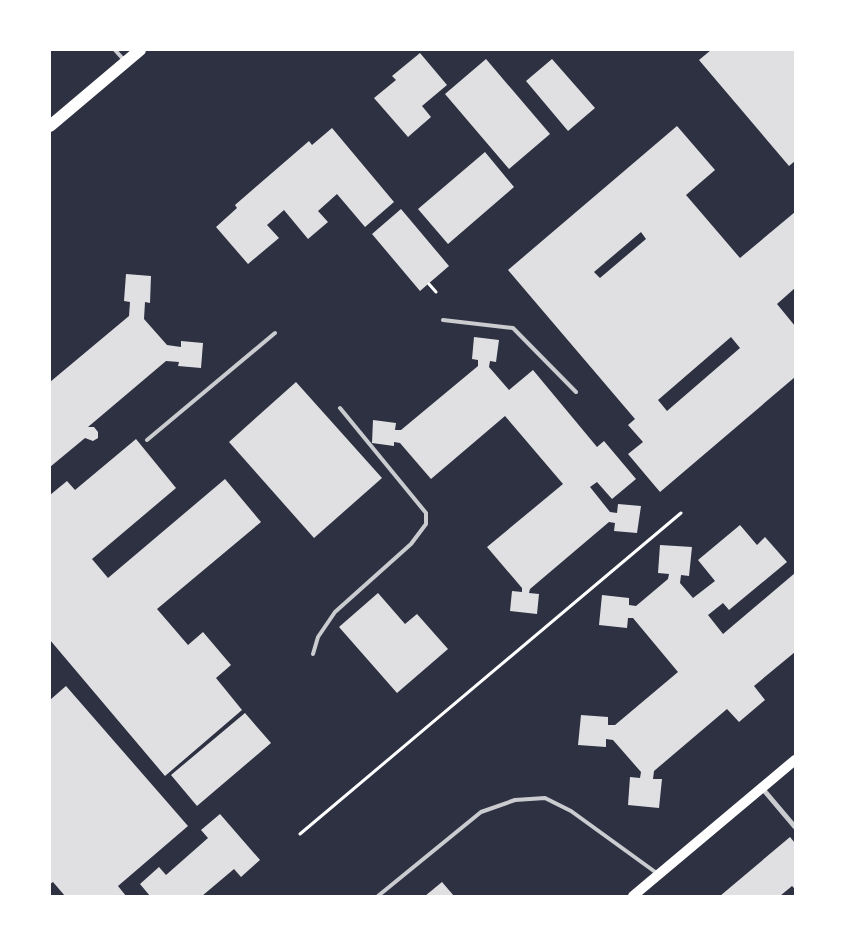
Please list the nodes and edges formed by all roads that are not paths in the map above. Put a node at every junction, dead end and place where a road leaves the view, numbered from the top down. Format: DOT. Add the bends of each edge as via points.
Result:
graph roads {
  1 [pos="115,50"];
  2 [pos="140,50"];
  3 [pos="126,62"];
  4 [pos="50,126"];
  5 [pos="443,320"];
  6 [pos="275,333"];
  7 [pos="576,392"];
  8 [pos="340,408"];
  9 [pos="147,440"];
  10 [pos="313,654"];
  11 [pos="795,760"];
  12 [pos="762,788"];
  13 [pos="795,827"];
  14 [pos="658,875"];
  15 [pos="378,896"];
  16 [pos="632,896"];
  1 -- 3 [label="lane"];
  2 -- 3 [label="main road"];
  3 -- 4 [label="main road"];
  5 -- 7 [label="lane" via="513,328"];
  6 -- 9 [label="lane"];
  8 -- 10 [label="lane" via="426,513 426,524 411,544 335,612 318,637"];
  11 -- 12 [label="main road"];
  12 -- 13 [label="street"];
  12 -- 14 [label="main road"];
  14 -- 15 [label="lane" via="571,811 545,798 515,800 481,812"];
  14 -- 16 [label="main road"];
}
